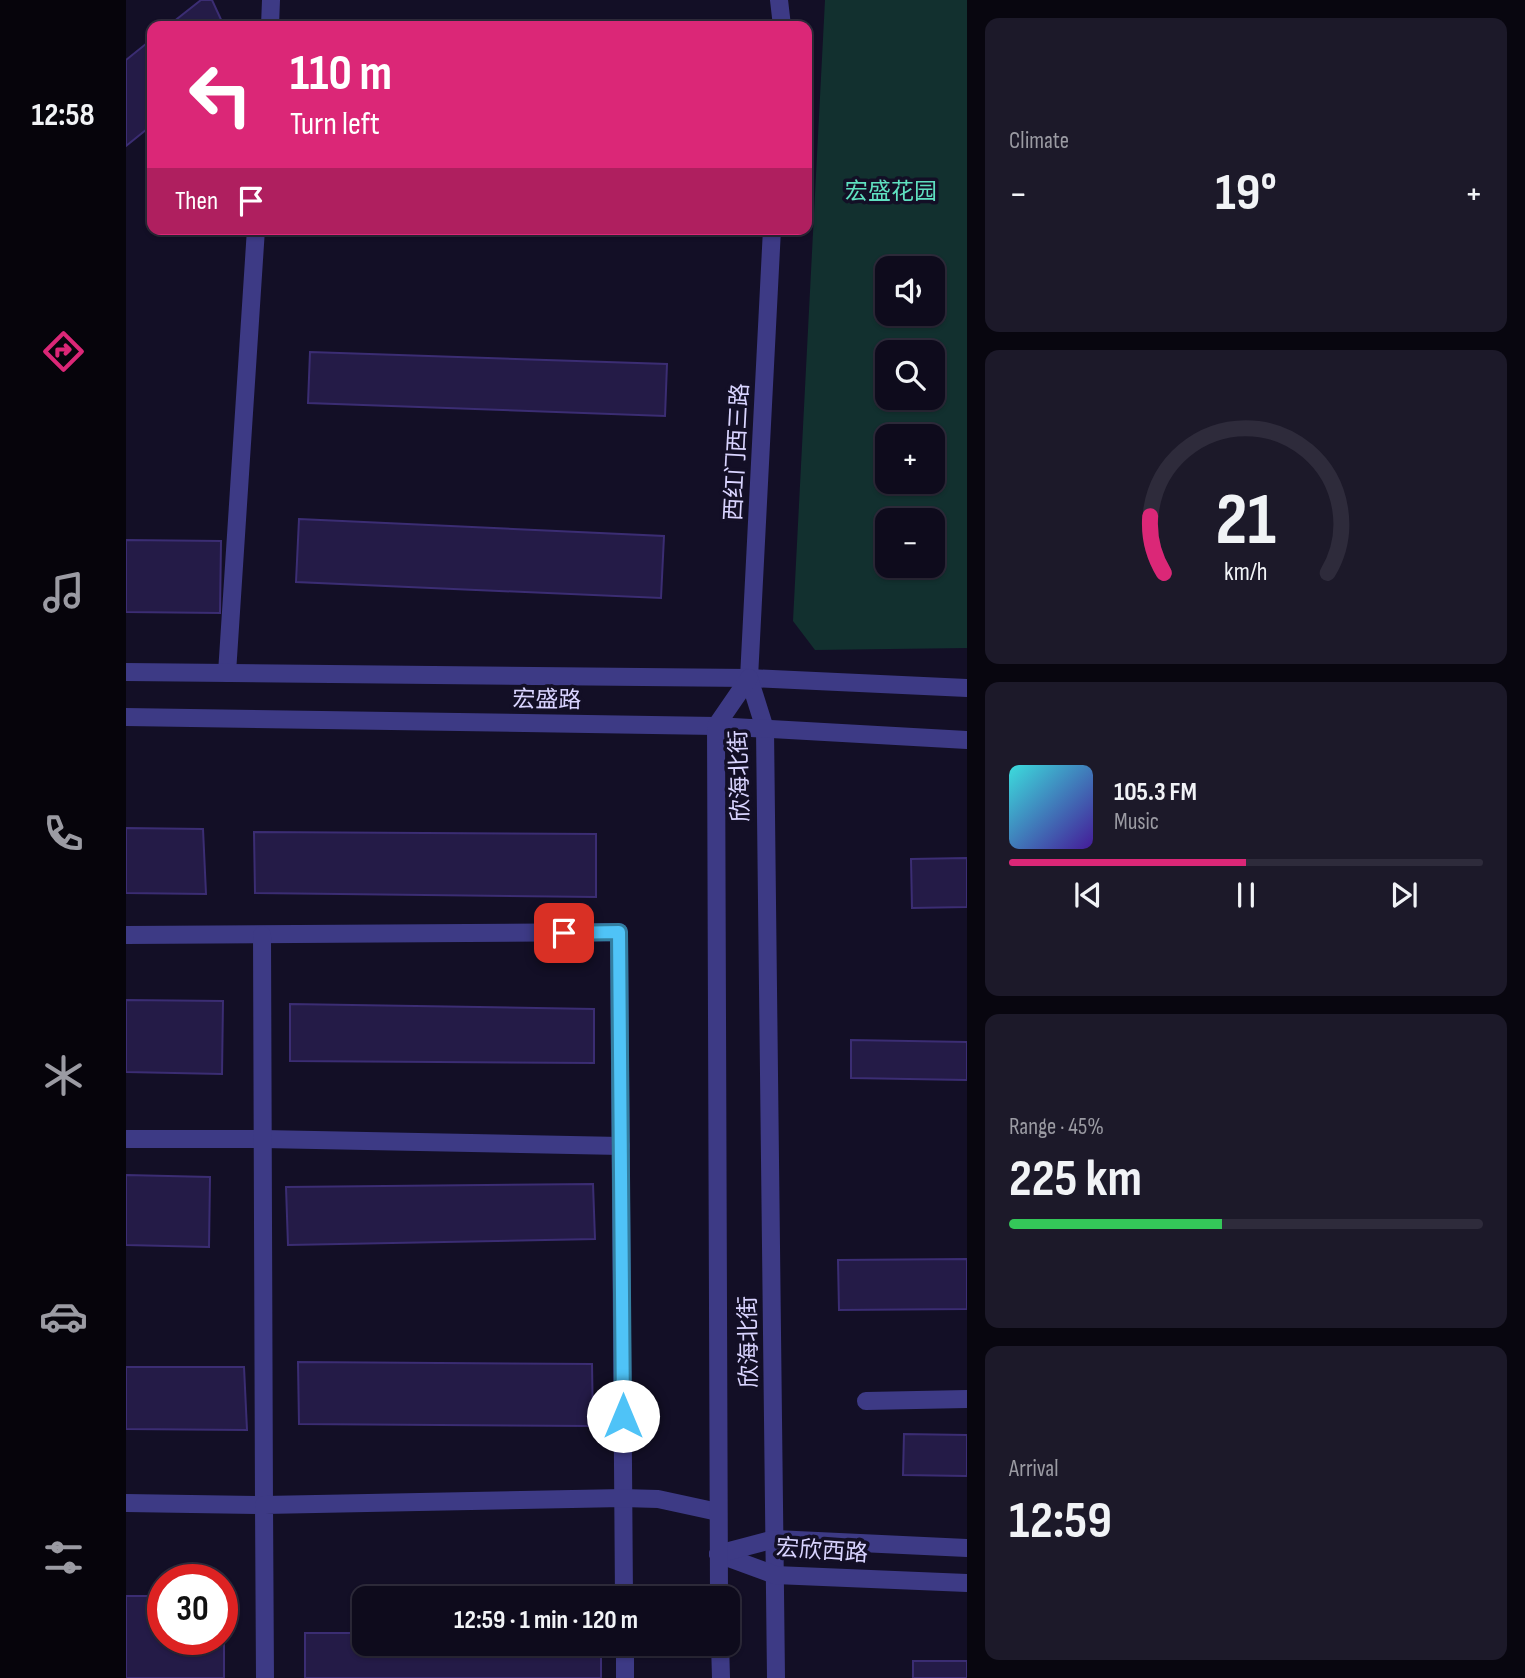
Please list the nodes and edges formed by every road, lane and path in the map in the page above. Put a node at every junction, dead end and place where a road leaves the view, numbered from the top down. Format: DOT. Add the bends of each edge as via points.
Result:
graph roads {
  1 [pos="271,0"];
  2 [pos="779,0"];
  3 [pos="270,21"];
  4 [pos="781,21"];
  5 [pos="256,235"];
  6 [pos="772,235"];
  7 [pos="126,672"];
  8 [pos="227,673"];
  9 [pos="749,678"];
  10 [pos="967,688"];
  11 [pos="126,717"];
  12 [pos="716,726"];
  13 [pos="765,729"];
  14 [pos="967,740"];
  15 [pos="262,934"];
  16 [pos="126,935"];
  17 [pos="126,1139"];
  18 [pos="263,1139"];
  19 [pos="621,1146"];
  20 [pos="967,1399"];
  21 [pos="866,1401"];
  22 [pos="624,1497"];
  23 [pos="126,1503"];
  24 [pos="264,1505"];
  25 [pos="718,1512"];
  26 [pos="775,1539"];
  27 [pos="967,1548"];
  28 [pos="718,1554"];
  29 [pos="775,1575"];
  30 [pos="967,1583"];
  31 [pos="624,1586"];
  32 [pos="719,1586"];
  33 [pos="625,1656"];
  34 [pos="720,1656"];
  35 [pos="265,1678"];
  36 [pos="625,1678"];
  37 [pos="720,1678"];
  38 [pos="776,1678"];
  1 -- 3 [label="street"];
  2 -- 4 [label="street"];
  5 -- 8 [label="street"];
  6 -- 9 [label="street, 西红门西三路"];
  7 -- 8 [label="street, 宏盛路"];
  8 -- 9 [label="street, 宏盛路"];
  9 -- 10 [label="street, 宏盛路"];
  9 -- 12 [label="street, 欣海北街"];
  9 -- 13 [label="street, 欣海北街"];
  11 -- 12 [label="street, 宏盛路"];
  12 -- 13 [label="street, 宏盛路"];
  12 -- 25 [label="street, 欣海北街"];
  13 -- 14 [label="street, 宏盛路"];
  13 -- 26 [label="street, 欣海北街"];
  15 -- 16 [label="street"];
  15 -- 18 [label="street"];
  15 -- 19 [label="street" via="619,932"];
  17 -- 18 [label="street"];
  18 -- 19 [label="street"];
  18 -- 24 [label="street"];
  19 -- 22 [label="street"];
  20 -- 21 [label="street"];
  22 -- 24 [label="street"];
  22 -- 25 [label="street" via="659,1499"];
  22 -- 31 [label="street"];
  23 -- 24 [label="street"];
  24 -- 35 [label="street"];
  25 -- 28 [label="street, 欣海北街"];
  26 -- 27 [label="street, 宏欣西路"];
  26 -- 28 [label="street, 宏欣西路"];
  26 -- 29 [label="street, 欣海北街"];
  28 -- 29 [label="street, 宏欣西路"];
  28 -- 32 [label="street, 欣海北街"];
  29 -- 30 [label="street, 宏欣西路"];
  29 -- 38 [label="street, 欣海北街"];
  33 -- 36 [label="street"];
  34 -- 37 [label="street"];
}
